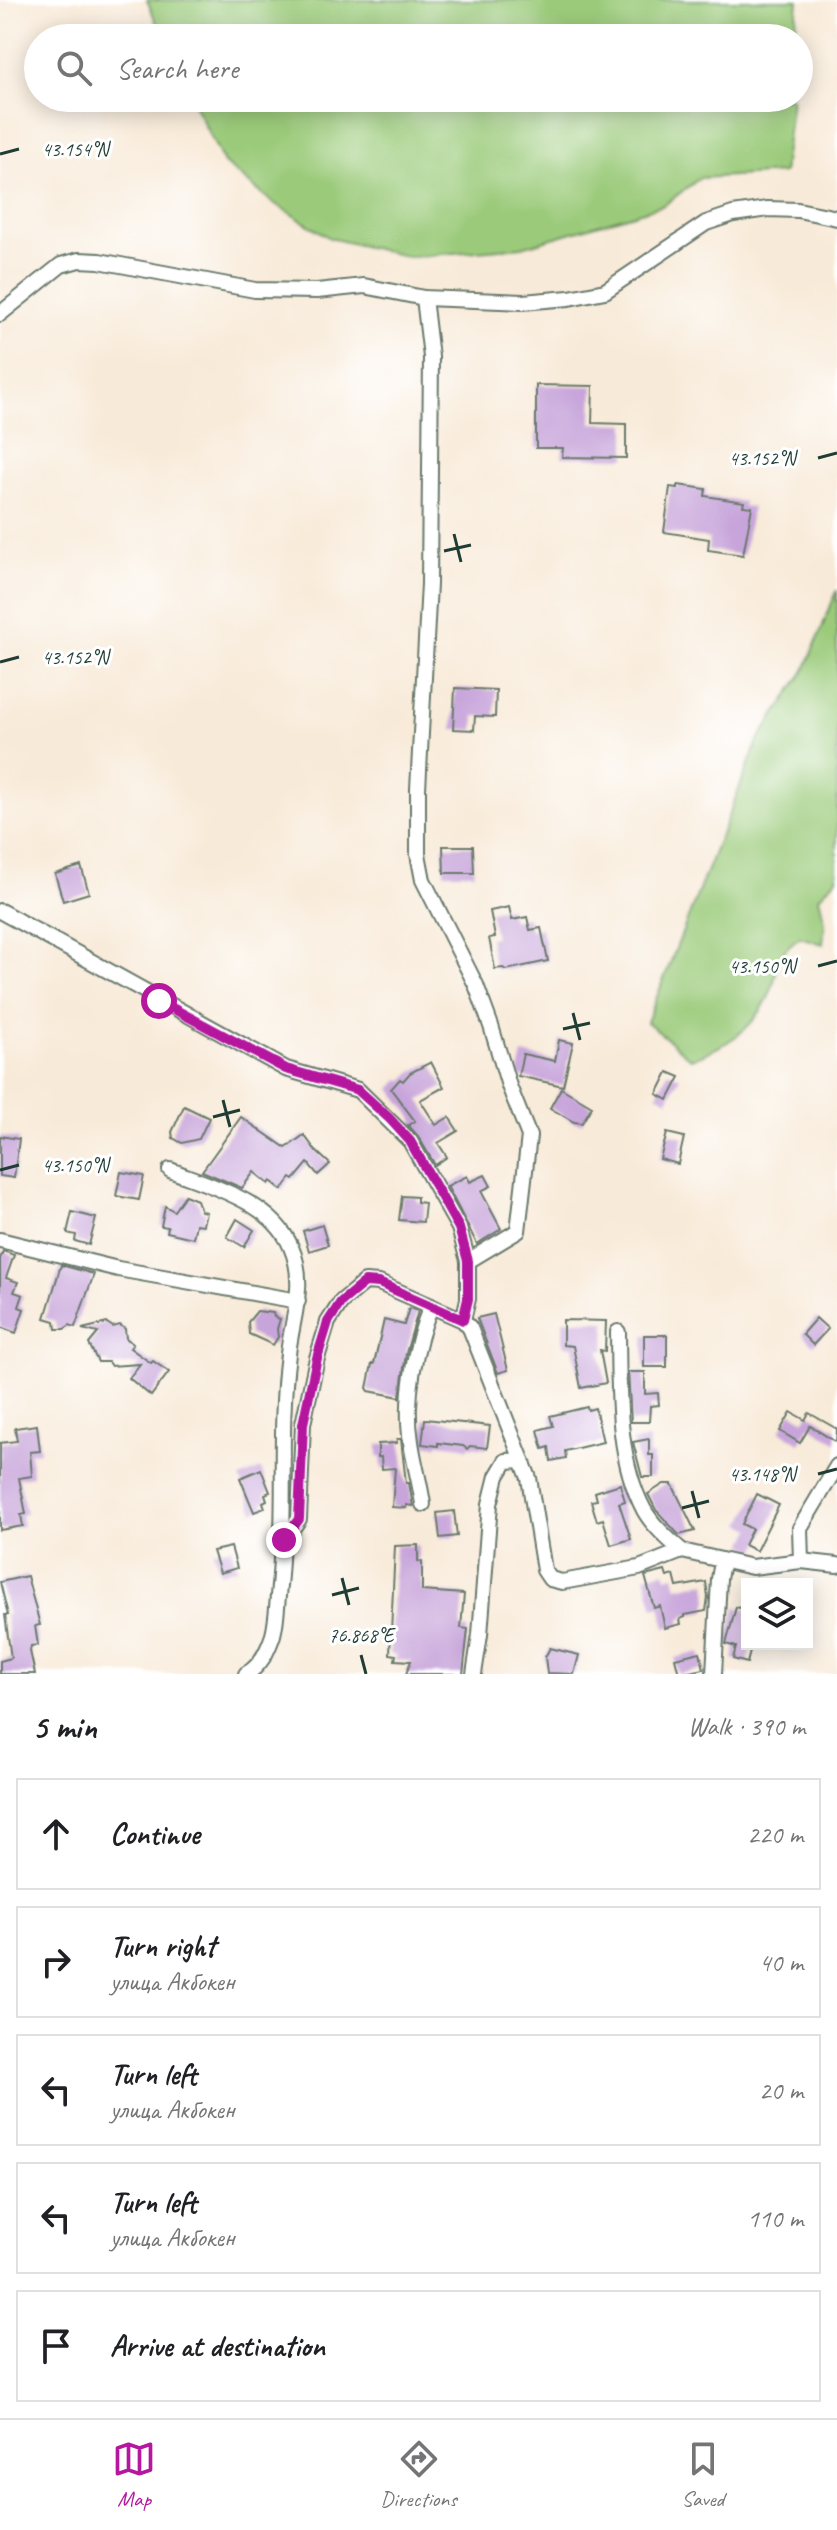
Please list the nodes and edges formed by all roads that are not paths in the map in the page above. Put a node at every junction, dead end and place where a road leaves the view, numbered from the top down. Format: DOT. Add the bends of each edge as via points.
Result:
graph roads {
  1 [pos="837,218"];
  2 [pos="424,298"];
  3 [pos="0,314"];
  4 [pos="0,911"];
  5 [pos="170,1170"];
  6 [pos="0,1240"];
  7 [pos="468,1261"];
  8 [pos="298,1301"];
  9 [pos="431,1306"];
  10 [pos="463,1320"];
  11 [pos="618,1332"];
  12 [pos="522,1460"];
  13 [pos="837,1466"];
  14 [pos="423,1504"];
  15 [pos="284,1540"];
  16 [pos="682,1551"];
  17 [pos="801,1561"];
  18 [pos="722,1562"];
  19 [pos="837,1565"];
  20 [pos="246,1674"];
  21 [pos="474,1674"];
  22 [pos="714,1674"];
  1 -- 2 [label="street" via="798,210 733,214 706,223 605,291 570,303"];
  2 -- 3 [label="street" via="364,286 255,290 79,260 61,265"];
  2 -- 7 [label="street" via="431,357 429,584 418,854 423,880 476,985 529,1136 518,1231"];
  4 -- 7 [label="street" via="286,1069 358,1090 410,1141 459,1228"];
  5 -- 8 [label="street" via="264,1214 290,1244 300,1273"];
  6 -- 8 [label="street" via="118,1269"];
  7 -- 10 [label="street"];
  8 -- 15 [label="street" via="283,1390"];
  9 -- 10 [label="street"];
  9 -- 14 [label="street" via="408,1413"];
  9 -- 15 [label="street" via="365,1282 341,1302 328,1322 303,1424 299,1519"];
  10 -- 12 [label="street"];
  11 -- 16 [label="street" via="623,1444 633,1484 645,1512"];
  12 -- 16 [label="street" via="550,1579 562,1582 639,1568"];
  12 -- 21 [label="street" via="506,1461 494,1485"];
  13 -- 17 [label="street" via="800,1528"];
  15 -- 20 [label="street" via="274,1632 263,1659"];
  16 -- 18 [label="street"];
  17 -- 18 [label="street" via="752,1567"];
  17 -- 19 [label="street"];
  18 -- 22 [label="street"];
}
